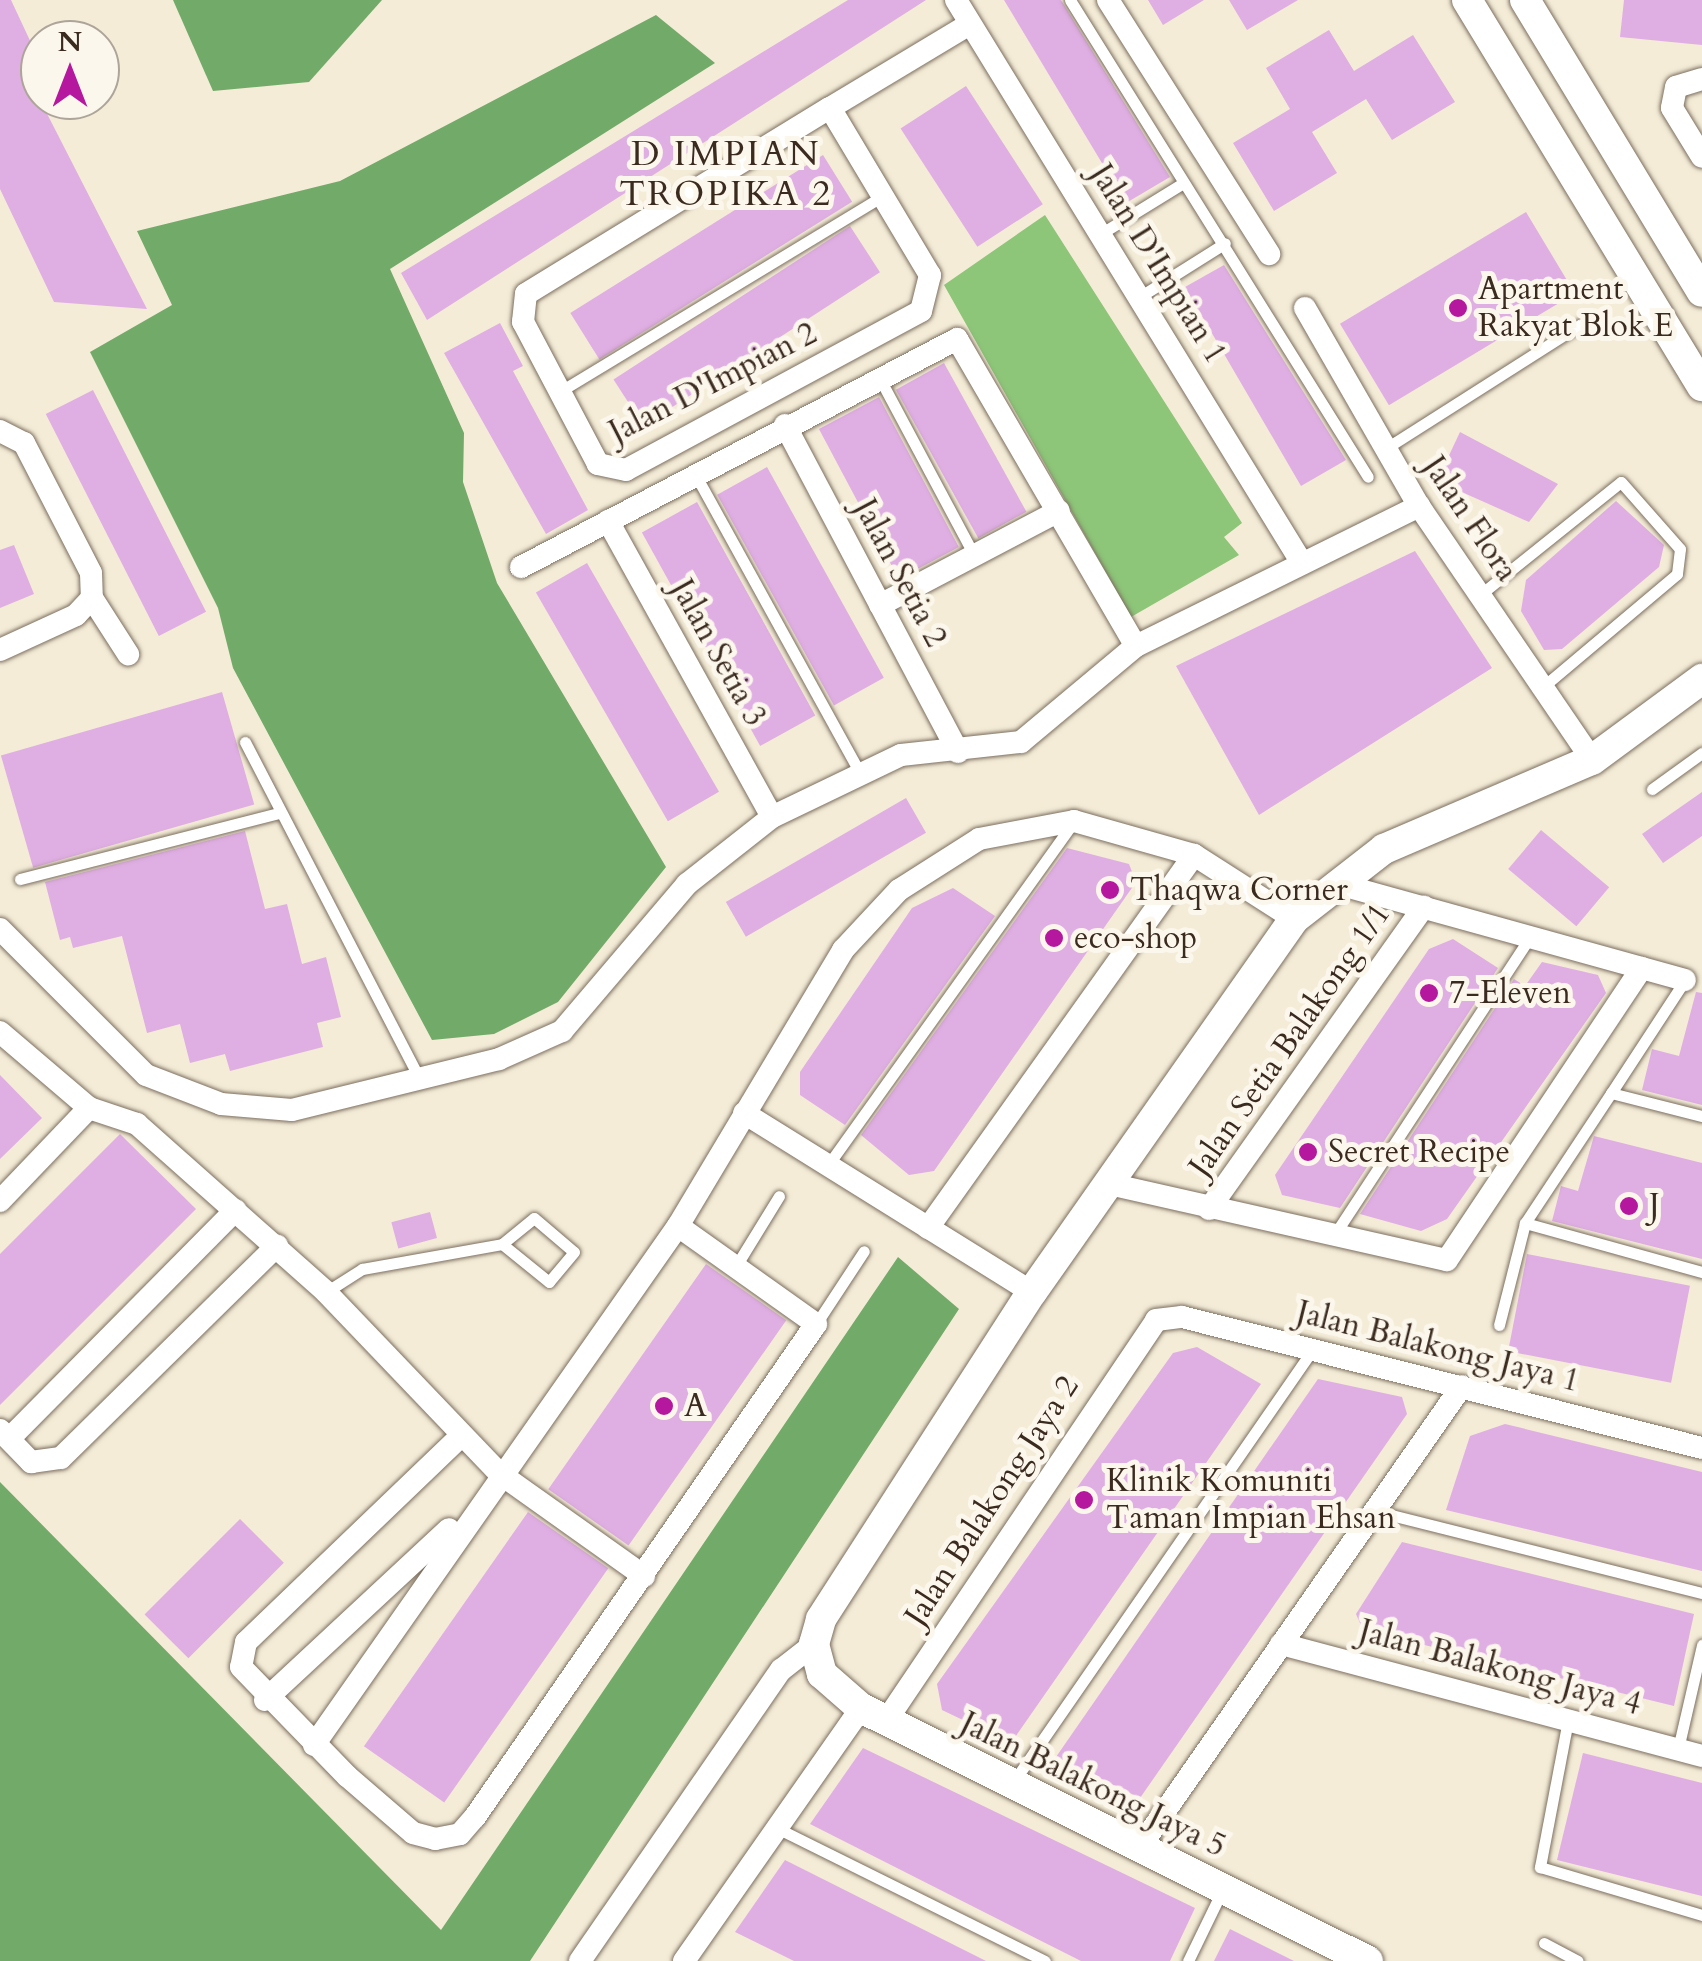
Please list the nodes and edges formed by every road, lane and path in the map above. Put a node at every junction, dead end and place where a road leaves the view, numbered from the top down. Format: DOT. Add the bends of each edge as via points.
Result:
graph roads {
  1 [pos="956,0"];
  2 [pos="1070,0"];
  3 [pos="1108,0"];
  4 [pos="1467,0"];
  5 [pos="1526,0"];
  6 [pos="970,24"];
  7 [pos="1702,79"];
  8 [pos="830,108"];
  9 [pos="1702,157"];
  10 [pos="1180,185"];
  11 [pos="882,196"];
  12 [pos="1102,233"];
  13 [pos="1225,243"];
  14 [pos="1268,254"];
  15 [pos="1702,292"];
  16 [pos="1141,296"];
  17 [pos="1305,308"];
  18 [pos="1580,324"];
  19 [pos="878,376"];
  20 [pos="1702,386"];
  21 [pos="559,392"];
  22 [pos="785,425"];
  23 [pos="1,431"];
  24 [pos="1385,449"];
  25 [pos="695,474"];
  26 [pos="1368,477"];
  27 [pos="1419,506"];
  28 [pos="1059,511"];
  29 [pos="608,521"];
  30 [pos="974,556"];
  31 [pos="1302,563"];
  32 [pos="522,567"];
  33 [pos="1481,594"];
  34 [pos="92,598"];
  35 [pos="880,605"];
  36 [pos="1136,646"];
  37 [pos="0,650"];
  38 [pos="128,654"];
  39 [pos="1702,680"];
  40 [pos="1544,686"];
  41 [pos="245,742"];
  42 [pos="958,752"];
  43 [pos="1702,754"];
  44 [pos="1592,760"];
  45 [pos="858,769"];
  46 [pos="1652,788"];
  47 [pos="280,813"];
  48 [pos="772,817"];
  49 [pos="1074,821"];
  50 [pos="1194,856"];
  51 [pos="20,879"];
  52 [pos="1335,883"];
  53 [pos="1424,908"];
  54 [pos="1294,919"];
  55 [pos="0,929"];
  56 [pos="1530,937"];
  57 [pos="1642,968"];
  58 [pos="1685,980"];
  59 [pos="0,1032"];
  60 [pos="421,1081"];
  61 [pos="1611,1093"];
  62 [pos="89,1108"];
  63 [pos="744,1114"];
  64 [pos="1702,1116"];
  65 [pos="828,1165"];
  66 [pos="1109,1184"];
  67 [pos="779,1196"];
  68 [pos="0,1201"];
  69 [pos="1210,1209"];
  70 [pos="236,1210"];
  71 [pos="1525,1224"];
  72 [pos="678,1226"];
  73 [pos="928,1228"];
  74 [pos="1333,1237"];
  75 [pos="502,1244"];
  76 [pos="277,1246"];
  77 [pos="864,1251"];
  78 [pos="736,1266"];
  79 [pos="1702,1272"];
  80 [pos="326,1292"];
  81 [pos="1032,1292"];
  82 [pos="1156,1320"];
  83 [pos="816,1324"];
  84 [pos="1499,1326"];
  85 [pos="1313,1349"];
  86 [pos="1462,1386"];
  87 [pos="4,1434"];
  88 [pos="462,1435"];
  89 [pos="1702,1448"];
  90 [pos="499,1473"];
  91 [pos="480,1500"];
  92 [pos="1375,1511"];
  93 [pos="644,1576"];
  94 [pos="1702,1593"];
  95 [pos="814,1644"];
  96 [pos="1281,1644"];
  97 [pos="1702,1645"];
  98 [pos="265,1700"];
  99 [pos="874,1715"];
  100 [pos="1568,1720"];
  101 [pos="314,1745"];
  102 [pos="1678,1749"];
  103 [pos="1702,1756"];
  104 [pos="1012,1785"];
  105 [pos="777,1828"];
  106 [pos="1140,1847"];
  107 [pos="1223,1889"];
  108 [pos="1702,1914"];
  109 [pos="1544,1943"];
  110 [pos="695,1958"];
  111 [pos="580,1961"];
  112 [pos="1045,1961"];
  113 [pos="1188,1961"];
  114 [pos="1368,1961"];
  115 [pos="1578,1961"];
  1 -- 6 [label="street, Jalan D'Impian 1"];
  2 -- 10 [label="lane"];
  3 -- 14 [label="street"];
  4 -- 20 [label="street"];
  5 -- 15 [label="street"];
  6 -- 8 [label="street, Jalan D'Impian 2"];
  6 -- 12 [label="street, Jalan D'Impian 1"];
  7 -- 9 [label="street" via="1676,87 1672,108"];
  8 -- 11 [label="street, Jalan D'Impian 2"];
  8 -- 21 [label="street, Jalan D'Impian 2" via="526,294 523,322"];
  10 -- 12 [label="lane"];
  10 -- 13 [label="lane"];
  11 -- 21 [label="lane"];
  11 -- 21 [label="street, Jalan D'Impian 2" via="930,276 921,310 626,470 598,464"];
  12 -- 16 [label="street, Jalan D'Impian 1"];
  13 -- 16 [label="lane"];
  13 -- 26 [label="lane"];
  16 -- 31 [label="street, Jalan D'Impian 1"];
  17 -- 24 [label="street, Jalan Flora"];
  18 -- 24 [label="lane"];
  19 -- 22 [label="street"];
  19 -- 28 [label="street" via="943,342 968,346"];
  19 -- 30 [label="lane"];
  22 -- 25 [label="street"];
  22 -- 35 [label="street, Jalan Setia 2"];
  23 -- 34 [label="street" via="24,443 91,573"];
  24 -- 27 [label="street, Jalan Flora"];
  25 -- 29 [label="street"];
  25 -- 45 [label="lane"];
  27 -- 31 [label="street"];
  27 -- 33 [label="street, Jalan Flora"];
  28 -- 30 [label="street"];
  28 -- 36 [label="street"];
  29 -- 32 [label="street"];
  29 -- 48 [label="street, Jalan Setia 3"];
  30 -- 35 [label="street"];
  31 -- 36 [label="street"];
  33 -- 40 [label="street, Jalan Flora"];
  33 -- 40 [label="lane" via="1621,482 1680,550 1677,574"];
  34 -- 37 [label="street" via="76,615"];
  34 -- 38 [label="street"];
  35 -- 42 [label="street, Jalan Setia 2"];
  36 -- 42 [label="street" via="1021,742"];
  39 -- 44 [label="street"];
  40 -- 44 [label="street, Jalan Flora"];
  41 -- 47 [label="lane"];
  42 -- 45 [label="street"];
  43 -- 46 [label="lane"];
  44 -- 52 [label="street" via="1384,849"];
  45 -- 48 [label="street"];
  47 -- 51 [label="lane"];
  47 -- 60 [label="lane"];
  48 -- 60 [label="street" via="687,884 562,1031"];
  49 -- 50 [label="street"];
  49 -- 63 [label="street" via="979,839 899,890 843,950"];
  49 -- 65 [label="lane"];
  50 -- 54 [label="street"];
  50 -- 73 [label="street"];
  52 -- 53 [label="street"];
  52 -- 54 [label="street"];
  53 -- 56 [label="street"];
  53 -- 69 [label="street, Jalan Setia Balakong 1/1"];
  54 -- 66 [label="street"];
  55 -- 60 [label="street" via="146,1075 222,1104 292,1110"];
  56 -- 57 [label="street"];
  56 -- 74 [label="lane"];
  57 -- 58 [label="street"];
  57 -- 74 [label="street" via="1447,1260"];
  58 -- 61 [label="lane"];
  59 -- 62 [label="street"];
  61 -- 64 [label="lane"];
  61 -- 71 [label="lane"];
  62 -- 68 [label="street"];
  62 -- 70 [label="street" via="137,1124"];
  63 -- 65 [label="street"];
  63 -- 72 [label="street"];
  65 -- 73 [label="street"];
  66 -- 69 [label="street"];
  66 -- 81 [label="street"];
  67 -- 78 [label="lane"];
  69 -- 74 [label="street"];
  70 -- 76 [label="street"];
  70 -- 87 [label="street"];
  71 -- 79 [label="lane"];
  71 -- 84 [label="lane"];
  72 -- 78 [label="street"];
  72 -- 90 [label="street"];
  73 -- 81 [label="street"];
  75 -- 75 [label="lane" via="534,1218 574,1252 549,1282"];
  75 -- 80 [label="lane" via="362,1268"];
  76 -- 80 [label="street"];
  76 -- 87 [label="street" via="61,1458 31,1462"];
  77 -- 83 [label="lane"];
  78 -- 83 [label="street"];
  80 -- 88 [label="street"];
  81 -- 95 [label="street" via="821,1619"];
  82 -- 85 [label="street, Jalan Balakong Jaya 1" via="1182,1317"];
  82 -- 99 [label="street, Jalan Balakong Jaya 2"];
  83 -- 93 [label="street"];
  85 -- 86 [label="street, Jalan Balakong Jaya 1"];
  85 -- 104 [label="lane"];
  86 -- 89 [label="street, Jalan Balakong Jaya 1"];
  86 -- 92 [label="street"];
  88 -- 90 [label="street"];
  88 -- 98 [label="street" via="246,1642 241,1668"];
  90 -- 91 [label="street"];
  90 -- 93 [label="street"];
  91 -- 98 [label="street"];
  91 -- 101 [label="street"];
  92 -- 94 [label="lane"];
  92 -- 96 [label="street"];
  93 -- 101 [label="street" via="460,1834 413,1833"];
  95 -- 99 [label="street, Jalan Balakong Jaya 5" via="822,1674"];
  95 -- 111 [label="street" via="781,1670"];
  96 -- 100 [label="street, Jalan Balakong Jaya 4"];
  96 -- 106 [label="street"];
  97 -- 102 [label="lane"];
  98 -- 101 [label="street"];
  99 -- 104 [label="street, Jalan Balakong Jaya 5"];
  99 -- 105 [label="street, Jalan Balakong Jaya 2"];
  100 -- 102 [label="street, Jalan Balakong Jaya 4"];
  100 -- 108 [label="lane" via="1540,1867"];
  102 -- 103 [label="street, Jalan Balakong Jaya 4"];
  104 -- 106 [label="street, Jalan Balakong Jaya 5"];
  105 -- 110 [label="street, Jalan Balakong Jaya 2"];
  105 -- 112 [label="lane"];
  106 -- 107 [label="street, Jalan Balakong Jaya 5"];
  107 -- 113 [label="lane"];
  107 -- 114 [label="street, Jalan Balakong Jaya 5"];
  109 -- 115 [label="lane"];
}
